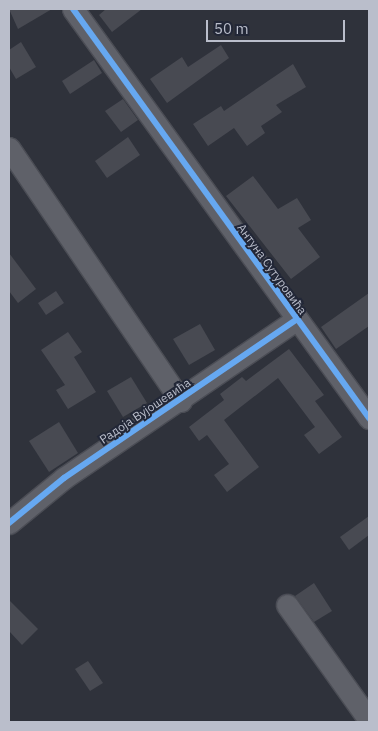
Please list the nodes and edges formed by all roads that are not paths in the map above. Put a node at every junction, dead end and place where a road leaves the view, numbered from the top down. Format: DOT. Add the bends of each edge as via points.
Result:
graph roads {
  1 [pos="72,9"];
  2 [pos="9,148"];
  3 [pos="296,320"];
  4 [pos="181,401"];
  5 [pos="369,418"];
  6 [pos="9,524"];
  7 [pos="287,605"];
  8 [pos="369,720"];
  1 -- 3 [label="street, Антуна Сутуровића"];
  2 -- 4 [label="street, Радоја Вујошевића"];
  3 -- 4 [label="street, Радоја Вујошевића"];
  3 -- 5 [label="street, Антуна Сутуровића"];
  4 -- 6 [label="street, Радоја Вујошевића" via="64,478"];
  7 -- 8 [label="street"];
}
